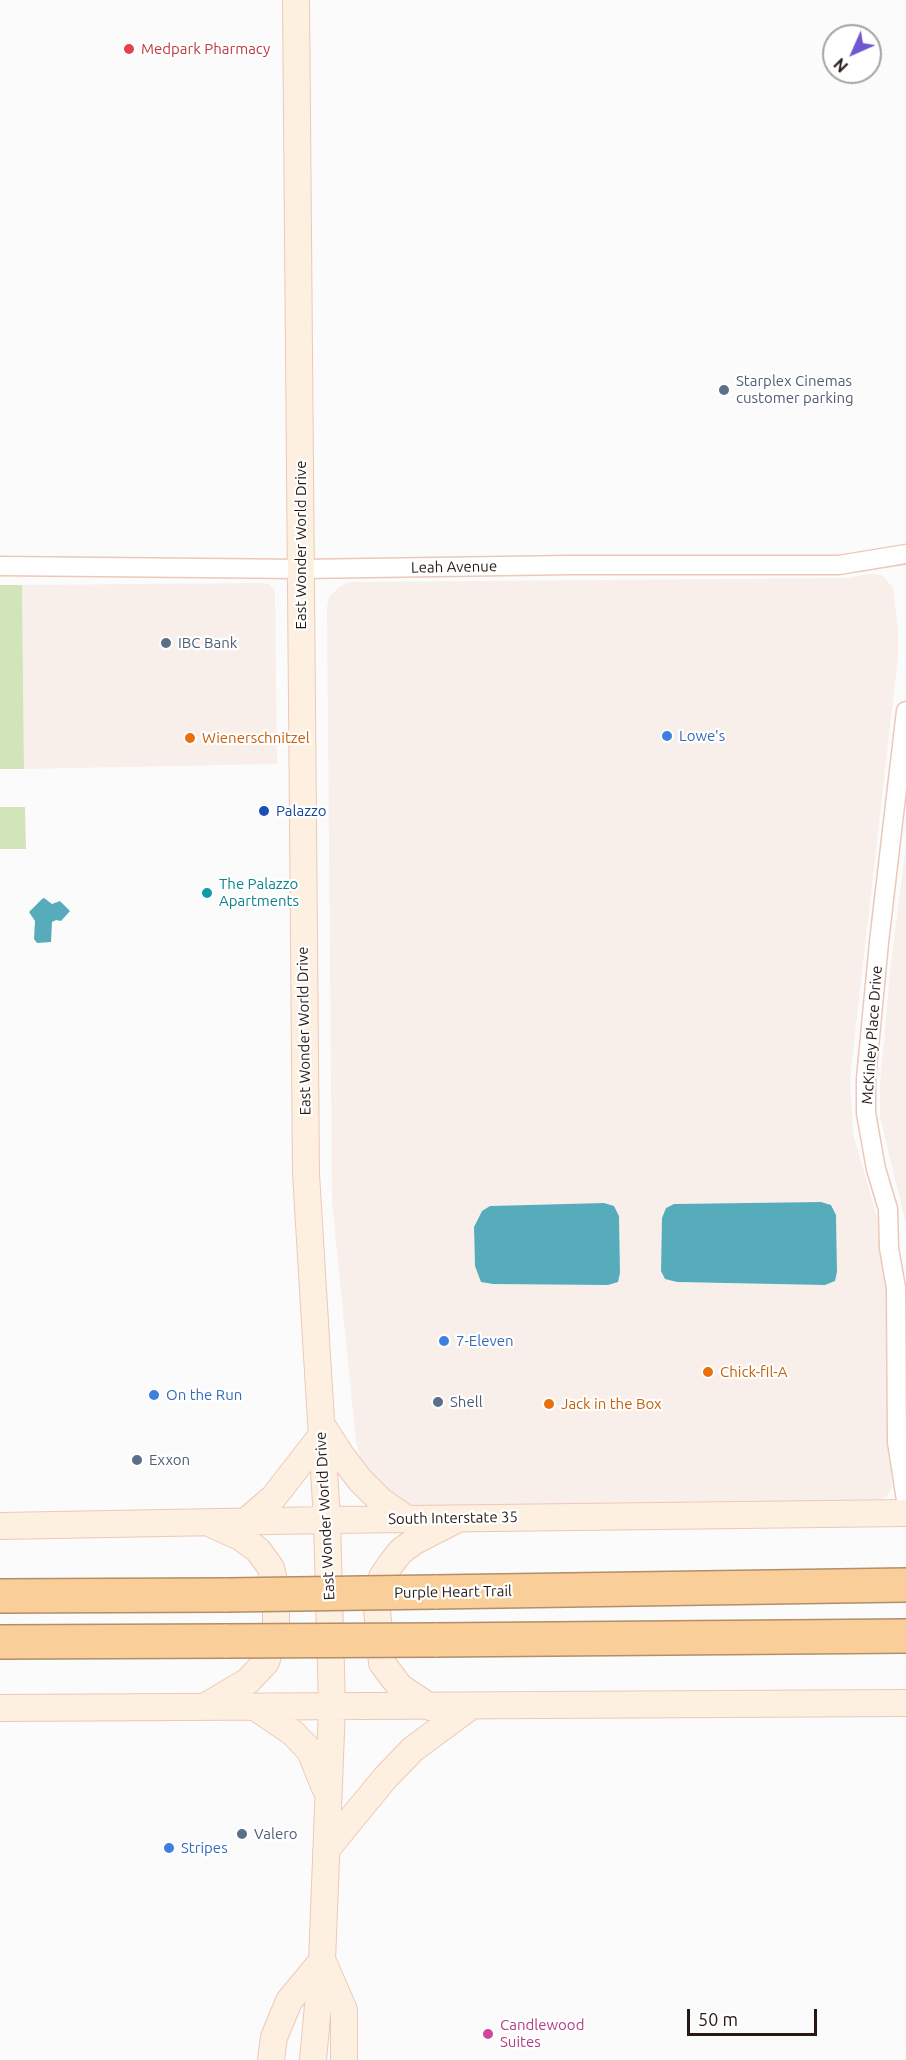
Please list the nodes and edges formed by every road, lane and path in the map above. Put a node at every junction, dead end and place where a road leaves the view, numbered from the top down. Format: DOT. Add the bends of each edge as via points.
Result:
graph roads {
  1 [pos="296,0"];
  2 [pos="905,560"];
  3 [pos="0,566"];
  4 [pos="302,569"];
  5 [pos="906,711"];
  6 [pos="321,1429"];
  7 [pos="906,1500"];
  8 [pos="906,1513"];
  9 [pos="459,1518"];
  10 [pos="407,1519"];
  11 [pos="327,1520"];
  12 [pos="245,1522"];
  13 [pos="210,1523"];
  14 [pos="0,1526"];
  15 [pos="906,1585"];
  16 [pos="0,1596"];
  17 [pos="906,1636"];
  18 [pos="0,1642"];
  19 [pos="906,1703"];
  20 [pos="203,1707"];
  21 [pos="254,1707"];
  22 [pos="332,1707"];
  23 [pos="430,1707"];
  24 [pos="470,1707"];
  25 [pos="0,1708"];
  26 [pos="327,1793"];
  27 [pos="326,1850"];
  28 [pos="322,1961"];
  29 [pos="271,2060"];
  30 [pos="313,2060"];
  31 [pos="344,2060"];
  1 -- 4 [label="main road, East Wonder World Drive"];
  2 -- 4 [label="street, Leah Avenue" via="839,565"];
  3 -- 4 [label="street, Leah Avenue"];
  4 -- 6 [label="main road, East Wonder World Drive" via="306,1174"];
  5 -- 7 [label="street, McKinley Place Drive" via="879,942 866,1113 888,1209 896,1288 897,1442"];
  6 -- 10 [label="main road" via="360,1480"];
  6 -- 11 [label="main road, East Wonder World Drive"];
  6 -- 12 [label="main road" via="273,1498"];
  8 -- 9 [label="main road, South Interstate 35"];
  9 -- 10 [label="main road, South Interstate 35"];
  9 -- 23 [label="main road" via="401,1551 382,1577 377,1610 382,1663 400,1687"];
  10 -- 11 [label="main road, South Interstate 35"];
  11 -- 12 [label="main road, South Interstate 35"];
  11 -- 22 [label="main road, East Wonder World Drive"];
  12 -- 13 [label="main road, South Interstate 35"];
  13 -- 14 [label="main road, South Interstate 35"];
  13 -- 20 [label="main road" via="258,1550 271,1568 276,1588 276,1631 266,1662 249,1681"];
  15 -- 16 [label="highway, Purple Heart Trail, bridge"];
  17 -- 18 [label="highway, bridge"];
  19 -- 24 [label="main road"];
  20 -- 21 [label="main road"];
  20 -- 25 [label="main road"];
  21 -- 22 [label="main road"];
  21 -- 26 [label="main road" via="293,1733 310,1751"];
  22 -- 23 [label="main road"];
  22 -- 26 [label="main road, East Wonder World Drive"];
  23 -- 24 [label="main road"];
  24 -- 27 [label="main road" via="413,1749"];
  26 -- 27 [label="main road, East Wonder World Drive"];
  27 -- 28 [label="main road, East Wonder World Drive"];
  28 -- 29 [label="main road" via="289,2001 274,2037"];
  28 -- 30 [label="main road, East Wonder World Drive"];
  28 -- 31 [label="main road" via="344,2010"];
}
